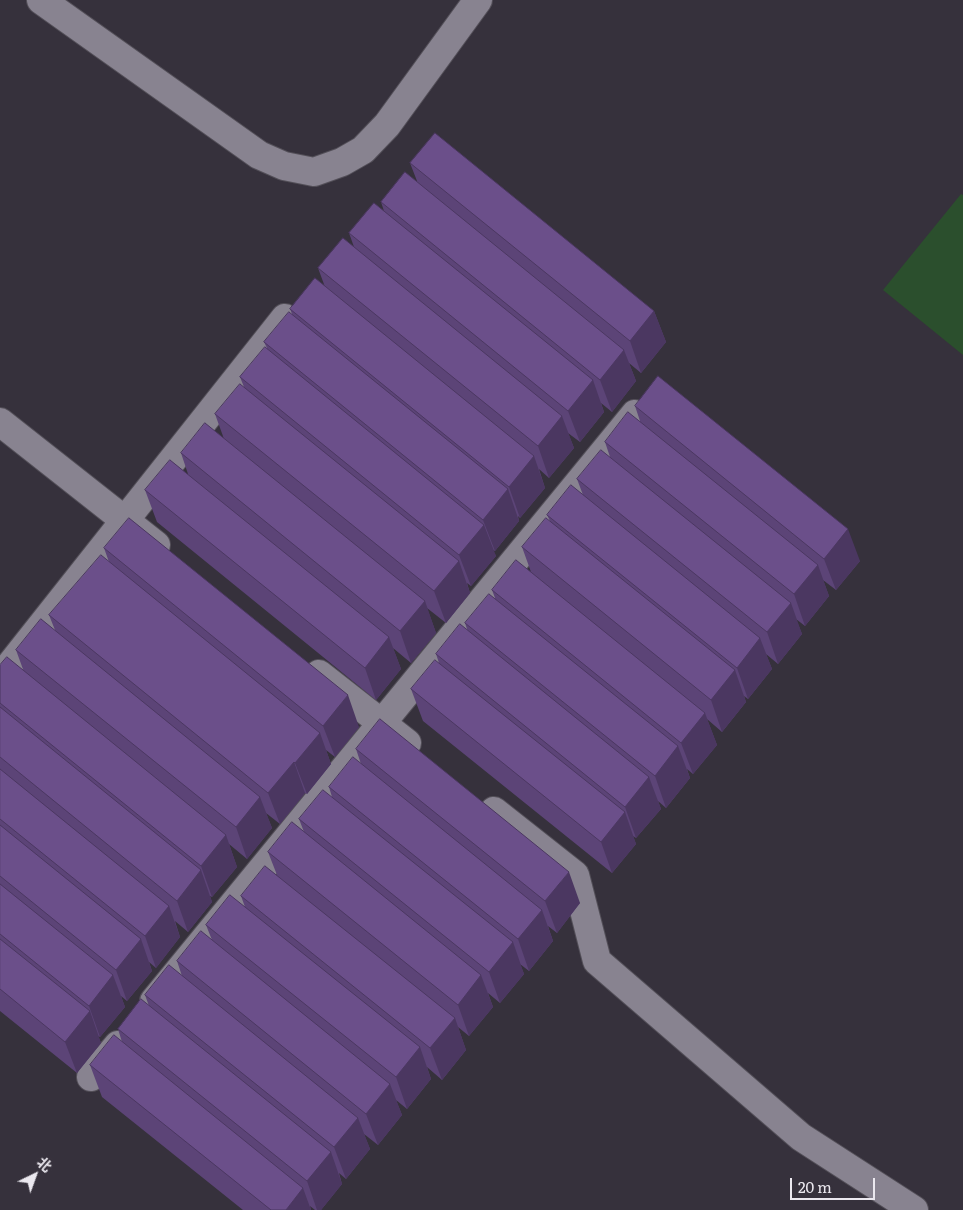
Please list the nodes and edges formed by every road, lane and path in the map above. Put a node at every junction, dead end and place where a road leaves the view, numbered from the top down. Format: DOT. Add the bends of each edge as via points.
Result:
graph roads {
  1 [pos="41,0"];
  2 [pos="478,0"];
  3 [pos="285,318"];
  4 [pos="635,414"];
  5 [pos="0,422"];
  6 [pos="125,520"];
  7 [pos="179,563"];
  8 [pos="296,655"];
  9 [pos="0,678"];
  10 [pos="382,723"];
  11 [pos="428,760"];
  12 [pos="474,796"];
  13 [pos="91,1077"];
  14 [pos="914,1210"];
  1 -- 2 [label="street" via="259,156 284,166 314,172 363,150 387,125"];
  3 -- 6 [label="street"];
  4 -- 10 [label="street"];
  5 -- 6 [label="street"];
  6 -- 7 [label="street"];
  6 -- 9 [label="street"];
  8 -- 10 [label="street"];
  10 -- 11 [label="street"];
  10 -- 13 [label="street"];
  12 -- 14 [label="street" via="575,875 597,961 801,1137"];
}
